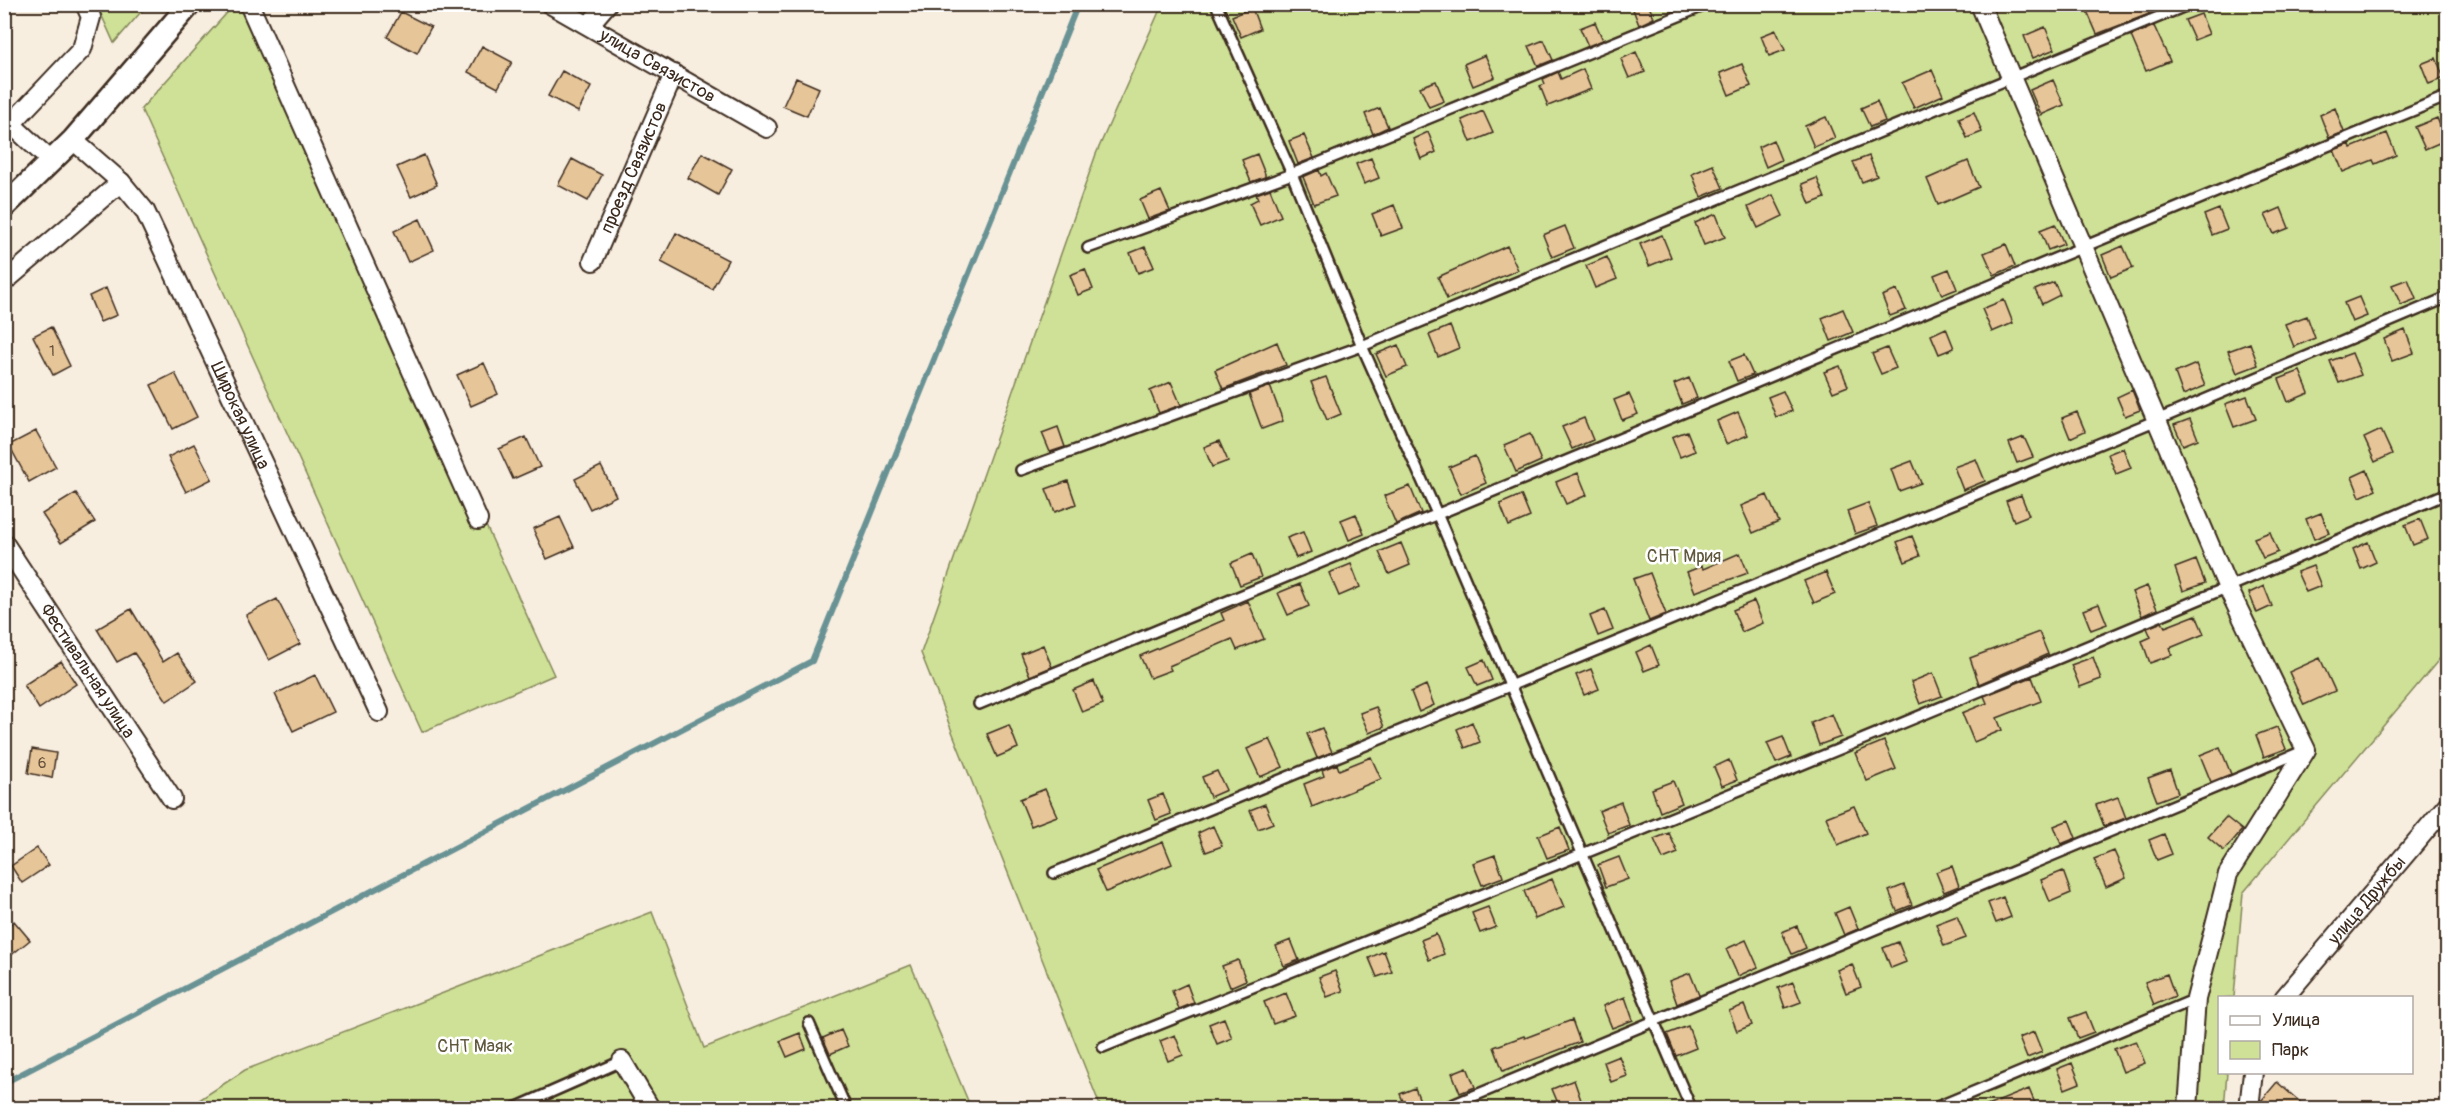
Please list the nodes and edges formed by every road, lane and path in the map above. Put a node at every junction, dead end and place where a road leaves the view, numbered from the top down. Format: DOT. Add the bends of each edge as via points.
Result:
graph roads {
  1 [pos="86,4"];
  2 [pos="190,4"];
  3 [pos="249,4"];
  4 [pos="550,4"];
  5 [pos="606,4"];
  6 [pos="1216,4"];
  7 [pos="1708,4"];
  8 [pos="1980,4"];
  9 [pos="2190,4"];
  10 [pos="589,25"];
  11 [pos="674,74"];
  12 [pos="2011,78"];
  13 [pos="2448,96"];
  14 [pos="7,125"];
  15 [pos="767,128"];
  16 [pos="73,140"];
  17 [pos="51,161"];
  18 [pos="1292,174"];
  19 [pos="121,182"];
  20 [pos="4,207"];
  21 [pos="2083,247"];
  22 [pos="1088,248"];
  23 [pos="593,261"];
  24 [pos="4,282"];
  25 [pos="2448,297"];
  26 [pos="1362,346"];
  27 [pos="2157,420"];
  28 [pos="1021,470"];
  29 [pos="2448,493"];
  30 [pos="1438,516"];
  31 [pos="478,520"];
  32 [pos="4,543"];
  33 [pos="2228,588"];
  34 [pos="1510,686"];
  35 [pos="979,704"];
  36 [pos="379,712"];
  37 [pos="2306,750"];
  38 [pos="172,799"];
  39 [pos="2448,804"];
  40 [pos="1582,855"];
  41 [pos="1054,873"];
  42 [pos="2286,996"];
  43 [pos="2196,999"];
  44 [pos="1653,1021"];
  45 [pos="809,1023"];
  46 [pos="1103,1047"];
  47 [pos="622,1061"];
  48 [pos="2253,1074"];
  49 [pos="515,1108"];
  50 [pos="650,1108"];
  51 [pos="846,1108"];
  52 [pos="1445,1108"];
  53 [pos="1691,1108"];
  54 [pos="1935,1108"];
  55 [pos="2188,1108"];
  56 [pos="2249,1108"];
  1 -- 14 [label="street" via="92,17 82,50"];
  2 -- 16 [label="street"];
  3 -- 31 [label="street"];
  4 -- 10 [label="street, улица Связистов"];
  5 -- 10 [label="street"];
  6 -- 18 [label="lane"];
  7 -- 18 [label="lane"];
  8 -- 12 [label="street"];
  9 -- 12 [label="lane"];
  10 -- 11 [label="street, улица Связистов"];
  11 -- 15 [label="street, улица Связистов"];
  11 -- 23 [label="street, проезд Связистов"];
  12 -- 21 [label="street"];
  12 -- 26 [label="lane"];
  13 -- 21 [label="lane"];
  14 -- 17 [label="street"];
  16 -- 17 [label="street"];
  16 -- 19 [label="street, Широкая улица"];
  17 -- 20 [label="street"];
  18 -- 22 [label="lane"];
  18 -- 26 [label="lane"];
  19 -- 24 [label="street"];
  19 -- 36 [label="street, Широкая улица" via="145,211"];
  21 -- 27 [label="street"];
  21 -- 30 [label="lane"];
  25 -- 27 [label="lane"];
  26 -- 28 [label="lane"];
  26 -- 30 [label="lane"];
  27 -- 33 [label="street"];
  27 -- 34 [label="lane"];
  29 -- 33 [label="lane"];
  30 -- 34 [label="lane"];
  30 -- 35 [label="lane"];
  32 -- 38 [label="street, Фестивальная улица"];
  33 -- 37 [label="street"];
  33 -- 40 [label="lane"];
  34 -- 40 [label="lane"];
  34 -- 41 [label="lane"];
  37 -- 43 [label="street" via="2228,874"];
  37 -- 44 [label="lane"];
  39 -- 42 [label="street, улица Дружбы"];
  40 -- 44 [label="lane"];
  40 -- 46 [label="lane"];
  43 -- 54 [label="lane"];
  43 -- 55 [label="street"];
  44 -- 52 [label="lane"];
  44 -- 53 [label="lane"];
  45 -- 51 [label="lane"];
  47 -- 49 [label="lane"];
  47 -- 50 [label="street"];
  48 -- 56 [label="street"];
}
